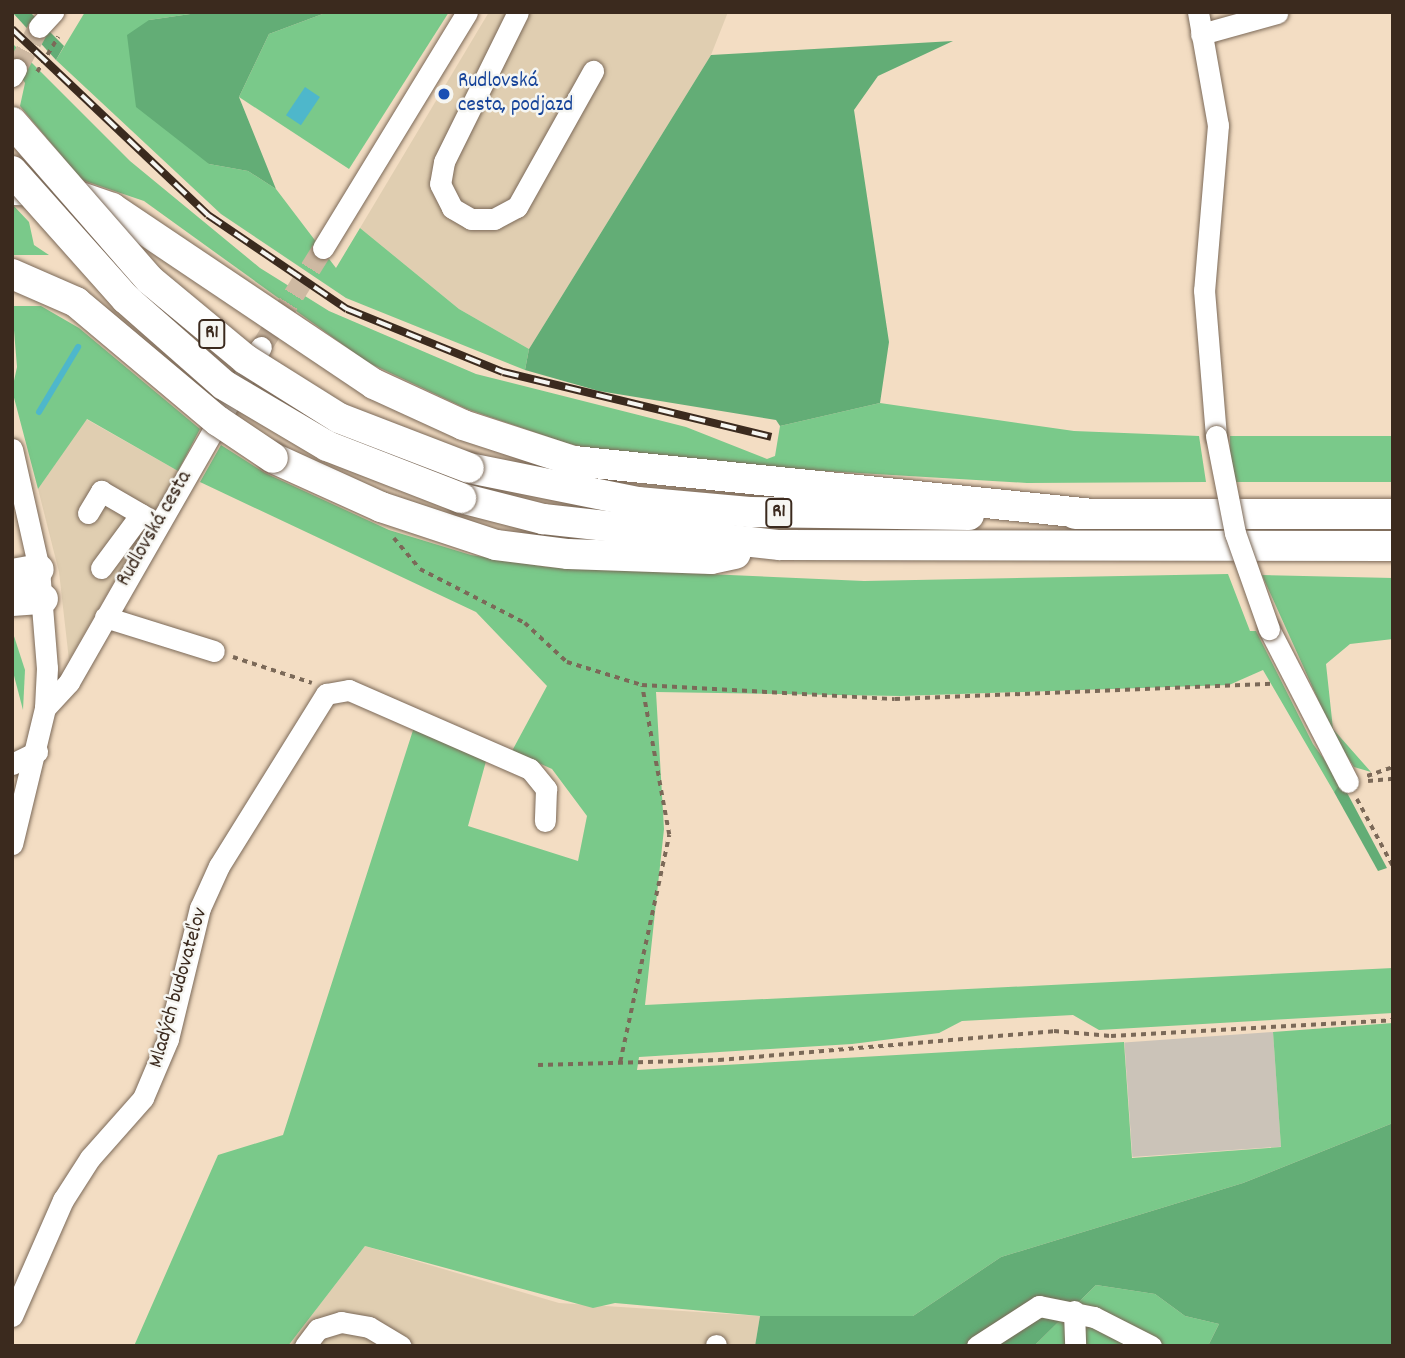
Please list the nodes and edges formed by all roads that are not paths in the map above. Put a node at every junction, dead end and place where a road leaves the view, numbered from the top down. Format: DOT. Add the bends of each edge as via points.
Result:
graph roads {
  1 [pos="467,12"];
  2 [pos="518,12"];
  3 [pos="1277,13"];
  4 [pos="1200,23"];
  5 [pos="593,71"];
  6 [pos="12,122"];
  7 [pos="12,171"];
  8 [pos="12,190"];
  9 [pos="323,248"];
  10 [pos="12,274"];
  11 [pos="261,347"];
  12 [pos="12,449"];
  13 [pos="88,513"];
  14 [pos="1093,514"];
  15 [pos="1393,514"];
  16 [pos="149,519"];
  17 [pos="780,545"];
  18 [pos="1393,546"];
  19 [pos="101,568"];
  20 [pos="25,572"];
  21 [pos="43,599"];
  22 [pos="12,601"];
  23 [pos="105,617"];
  24 [pos="214,651"];
  25 [pos="46,708"];
  26 [pos="37,752"];
  27 [pos="12,764"];
  28 [pos="1348,782"];
  29 [pos="545,821"];
  30 [pos="12,844"];
  31 [pos="1074,1311"];
  32 [pos="12,1316"];
  33 [pos="305,1346"];
  34 [pos="401,1346"];
  35 [pos="976,1346"];
  36 [pos="1075,1346"];
  37 [pos="1151,1346"];
  1 -- 9 [label="street"];
  2 -- 5 [label="street" via="444,162 440,184 452,208 471,219 494,219 517,207"];
  3 -- 4 [label="street"];
  4 -- 28 [label="street, bridge" via="1217,152 1205,289 1216,436 1235,533 1269,629"];
  6 -- 14 [label="highway, R1, bridge" via="150,280 244,359 339,418 470,468 638,502 750,512"];
  7 -- 17 [label="highway, R1, bridge" via="126,299 224,385 371,467 461,498 557,521"];
  8 -- 14 [label="highway, bridge" via="85,196 140,223 374,384 464,425 562,458 675,477 874,488"];
  10 -- 17 [label="highway, bridge" via="76,302 218,421 273,458 450,534 568,554 711,559"];
  11 -- 16 [label="street, Rudlovská cesta"];
  12 -- 20 [label="street, Rudlovská cesta"];
  13 -- 16 [label="street" via="101,491"];
  14 -- 15 [label="highway, R1"];
  16 -- 19 [label="street"];
  16 -- 23 [label="street, Rudlovská cesta"];
  17 -- 18 [label="highway, R1"];
  20 -- 21 [label="street, Rudlovská cesta"];
  21 -- 22 [label="highway"];
  21 -- 25 [label="street, Rudlovská cesta"];
  23 -- 24 [label="street"];
  23 -- 25 [label="street, Rudlovská cesta" via="69,682"];
  25 -- 26 [label="street, Rudlovská cesta"];
  26 -- 27 [label="street"];
  26 -- 30 [label="street, Rudlovská cesta"];
  29 -- 32 [label="street, Mladých budovateľov" via="543,780 481,747 349,690 326,694 219,866 200,908 167,1039 143,1098 90,1158 62,1200"];
  31 -- 35 [label="street" via="1027,1309"];
  31 -- 36 [label="street"];
  31 -- 37 [label="street"];
  33 -- 34 [label="street" via="317,1329 341,1322 369,1328"];
}
